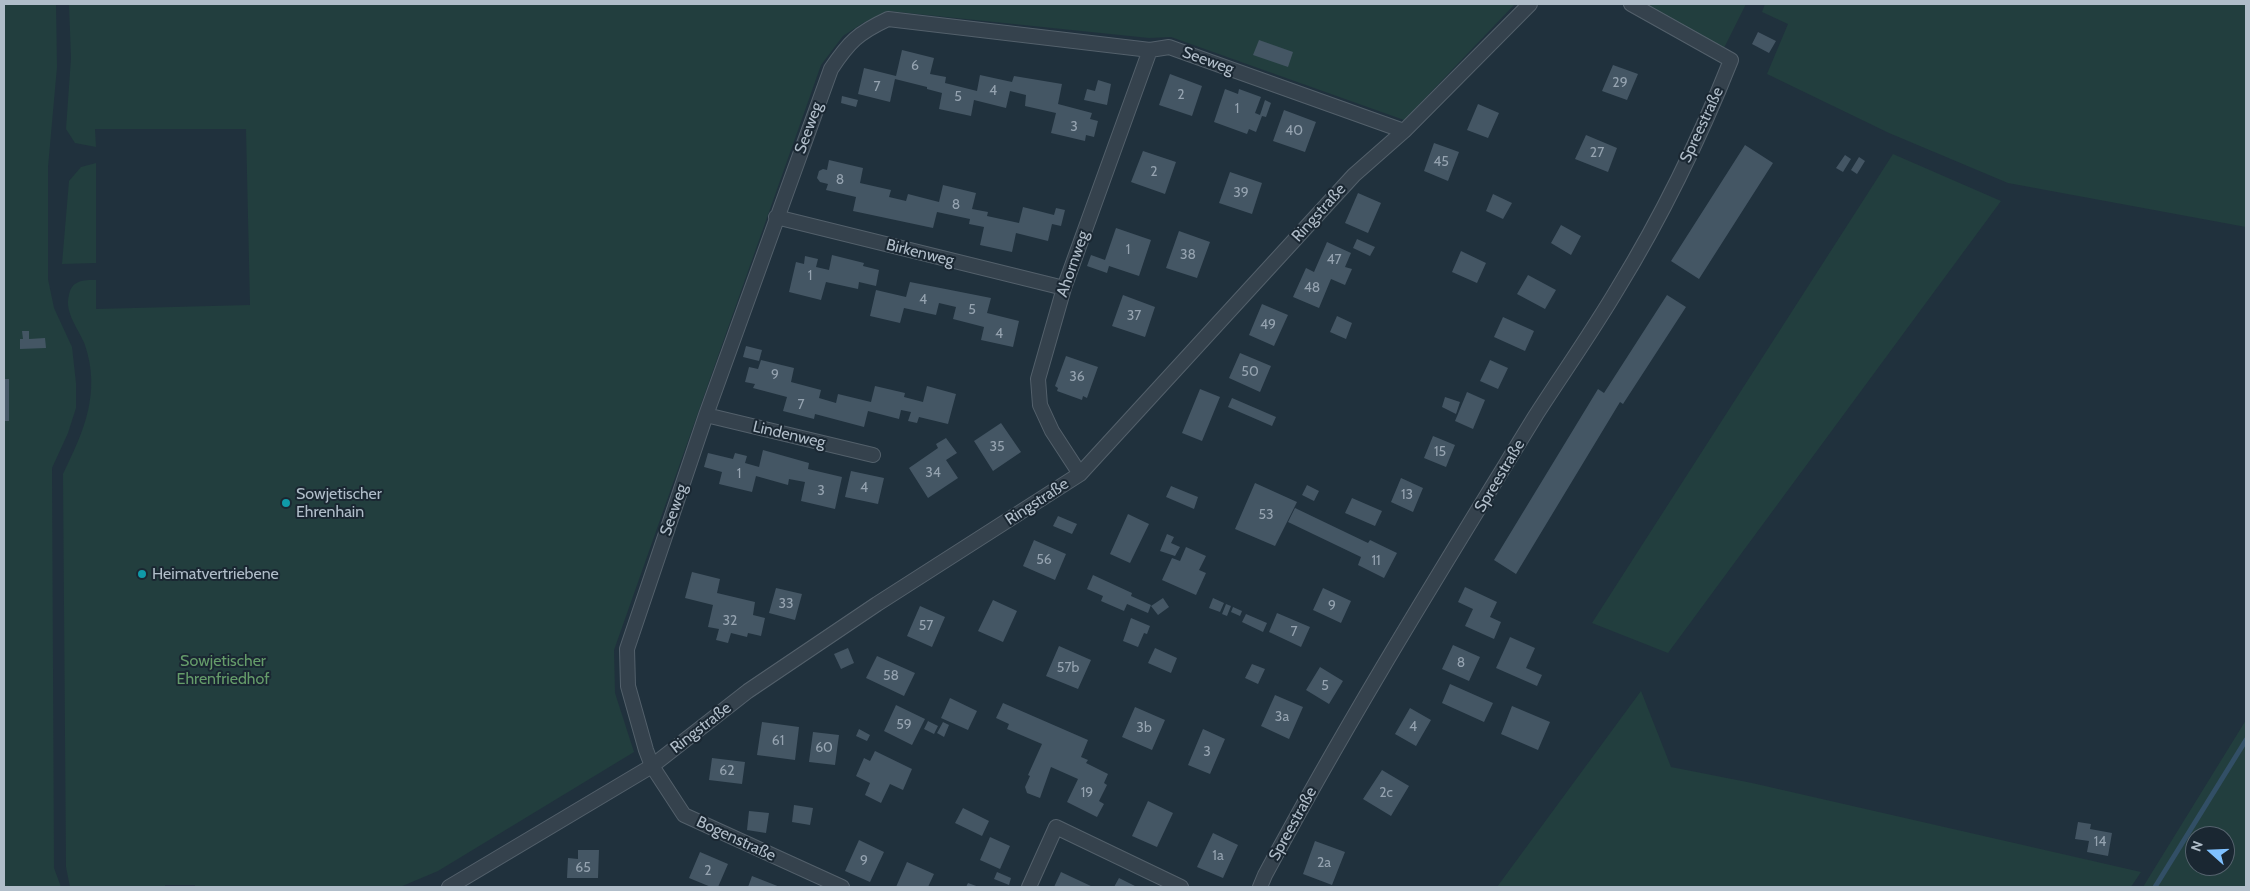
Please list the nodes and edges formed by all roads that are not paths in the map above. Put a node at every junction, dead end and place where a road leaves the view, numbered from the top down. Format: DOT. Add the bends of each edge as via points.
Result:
graph roads {
  1 [pos="1530,4"];
  2 [pos="1631,4"];
  3 [pos="1150,50"];
  4 [pos="1404,131"];
  5 [pos="776,217"];
  6 [pos="1064,288"];
  7 [pos="706,415"];
  8 [pos="873,455"];
  9 [pos="1080,474"];
  10 [pos="652,766"];
  11 [pos="449,887"];
  12 [pos="842,887"];
  13 [pos="1029,887"];
  14 [pos="1181,887"];
  15 [pos="1260,887"];
  1 -- 4 [label="street, Ringstraße"];
  2 -- 15 [label="street, Spreestraße" via="1731,60 1712,106 1636,257 1346,726"];
  3 -- 4 [label="street, Seeweg" via="1169,47"];
  3 -- 5 [label="street, Seeweg" via="888,20 866,30 848,44 831,69"];
  3 -- 6 [label="street, Ahornweg"];
  4 -- 9 [label="street, Ringstraße" via="1354,175"];
  5 -- 6 [label="street, Birkenweg"];
  5 -- 7 [label="street, Seeweg"];
  6 -- 9 [label="street, Ahornweg" via="1038,378 1040,405 1052,431"];
  7 -- 8 [label="street, Lindenweg"];
  7 -- 10 [label="street, Seeweg" via="627,649 628,686"];
  9 -- 10 [label="street, Ringstraße" via="876,604 748,691"];
  10 -- 11 [label="street, Ringstraße"];
  10 -- 12 [label="street, Bogenstraße" via="684,815"];
  13 -- 14 [label="street" via="1056,827"];
}
